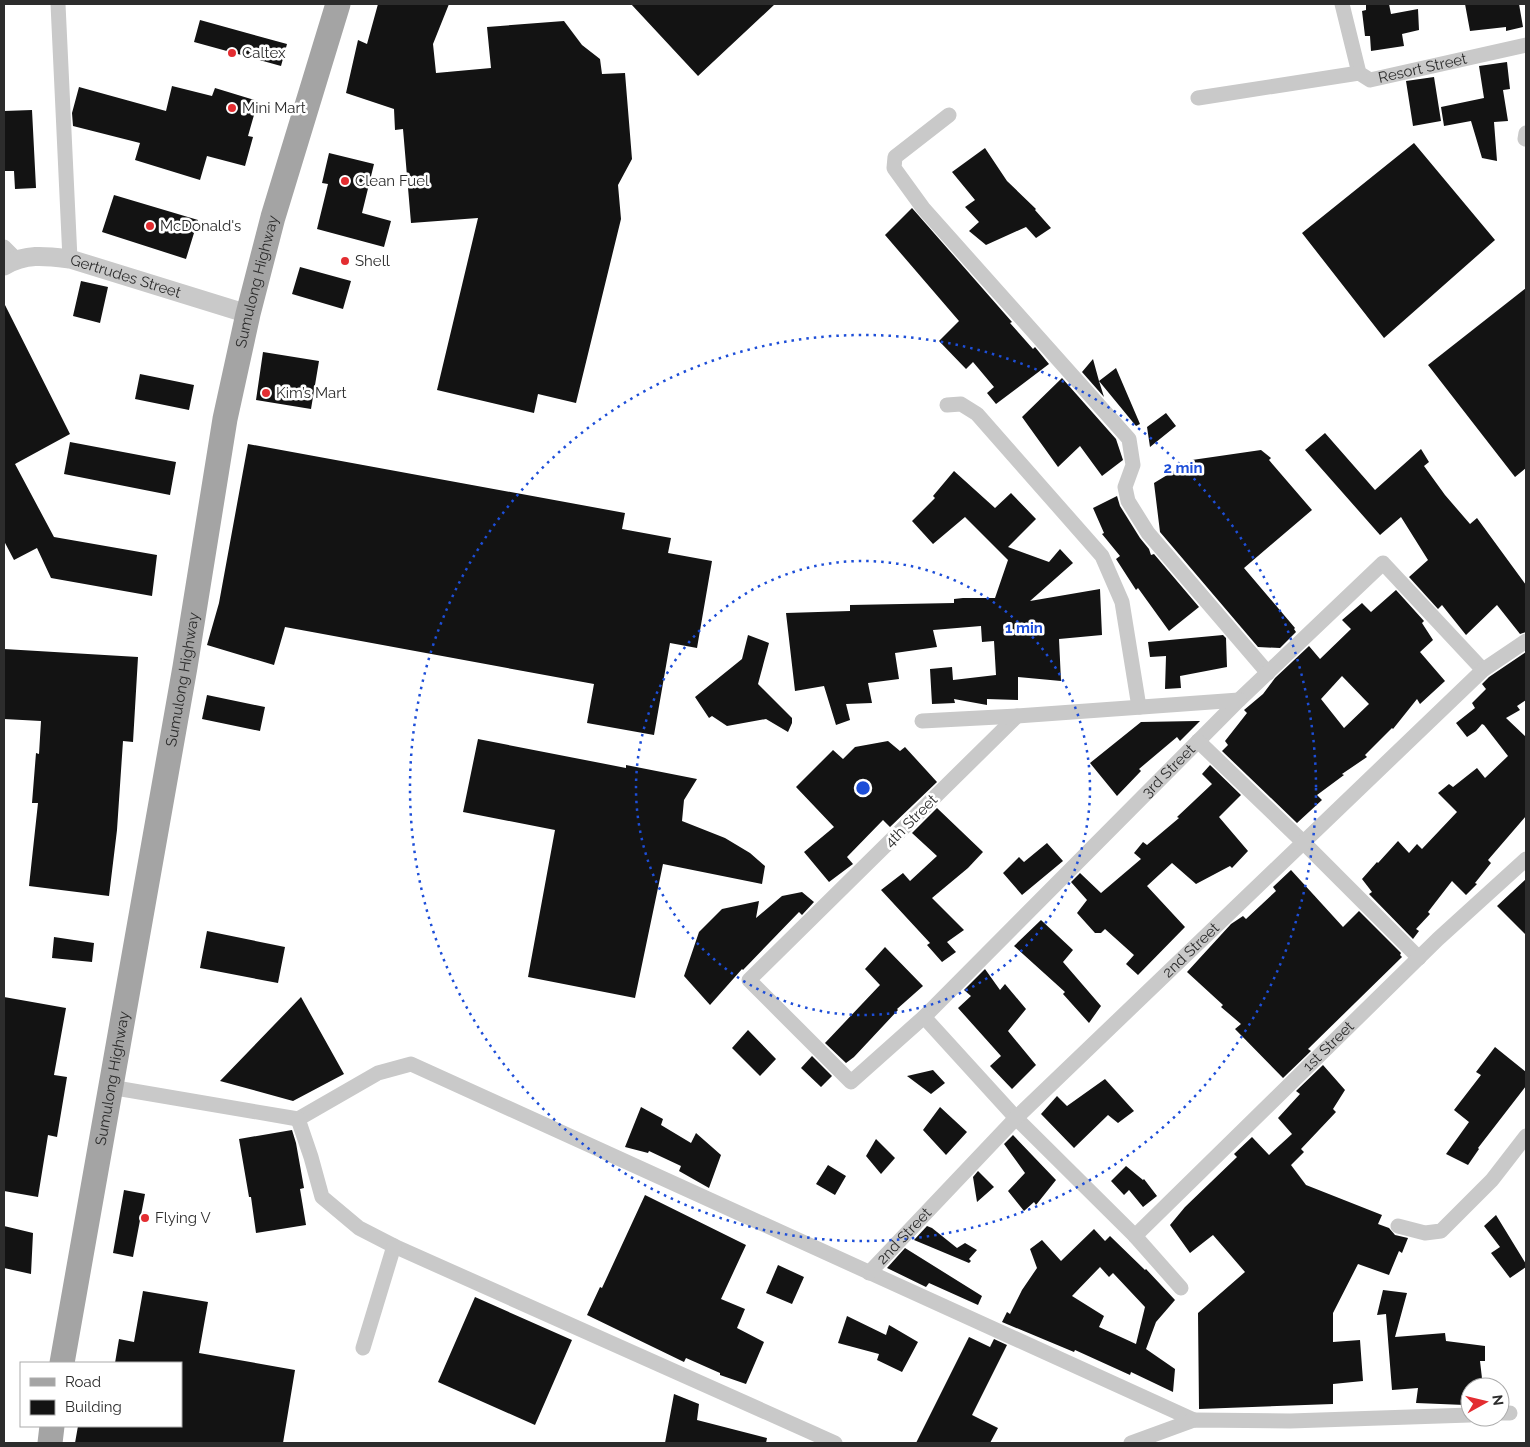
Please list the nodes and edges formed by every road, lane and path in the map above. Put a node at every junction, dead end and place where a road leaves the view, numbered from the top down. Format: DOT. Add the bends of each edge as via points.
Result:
graph roads {
  1 [pos="58,4"];
  2 [pos="338,4"];
  3 [pos="1342,4"];
  4 [pos="1526,45"];
  5 [pos="1359,73"];
  6 [pos="1198,98"];
  7 [pos="949,115"];
  8 [pos="8,257"];
  9 [pos="70,260"];
  10 [pos="248,314"];
  11 [pos="947,405"];
  12 [pos="1526,641"];
  13 [pos="1483,670"];
  14 [pos="1268,673"];
  15 [pos="1239,700"];
  16 [pos="1139,707"];
  17 [pos="1017,716"];
  18 [pos="922,721"];
  19 [pos="1198,741"];
  20 [pos="1303,842"];
  21 [pos="1526,859"];
  22 [pos="1419,958"];
  23 [pos="924,1017"];
  24 [pos="851,1082"];
  25 [pos="110,1087"];
  26 [pos="1016,1118"];
  27 [pos="298,1120"];
  28 [pos="1526,1136"];
  29 [pos="1398,1226"];
  30 [pos="1135,1236"];
  31 [pos="394,1246"];
  32 [pos="869,1273"];
  33 [pos="1181,1288"];
  34 [pos="363,1348"];
  35 [pos="62,1362"];
  36 [pos="1460,1414"];
  37 [pos="1194,1420"];
  38 [pos="52,1427"];
  39 [pos="50,1443"];
  40 [pos="835,1443"];
  41 [pos="1130,1443"];
  1 -- 9 [label="street"];
  2 -- 10 [label="main road, Sumulong Highway" via="285,175"];
  3 -- 5 [label="street, Resort Street"];
  4 -- 5 [label="street, Resort Street" via="1370,80"];
  5 -- 6 [label="street"];
  7 -- 14 [label="street" via="895,157 894,168 923,208 1129,439 1133,465 1125,488 1128,501 1148,533"];
  8 -- 9 [label="street, Gertrudes Street" via="44,256"];
  9 -- 10 [label="street, Gertrudes Street"];
  10 -- 25 [label="main road, Sumulong Highway" via="225,419 185,667"];
  11 -- 16 [label="street" via="961,404 977,414 1102,556 1122,602"];
  12 -- 13 [label="street, 2nd Street"];
  13 -- 14 [label="street, 3rd Street" via="1383,563"];
  13 -- 20 [label="street, 2nd Street"];
  14 -- 15 [label="street, 3rd Street"];
  15 -- 16 [label="street"];
  15 -- 19 [label="street, 3rd Street"];
  16 -- 17 [label="street"];
  17 -- 18 [label="street"];
  17 -- 24 [label="street, 4th Street" via="749,980"];
  19 -- 20 [label="street"];
  19 -- 23 [label="street, 3rd Street"];
  20 -- 22 [label="street"];
  20 -- 26 [label="street, 2nd Street"];
  21 -- 22 [label="street, 1st Street"];
  22 -- 30 [label="street, 1st Street"];
  23 -- 24 [label="street, 3rd Street"];
  23 -- 26 [label="street"];
  25 -- 27 [label="street"];
  25 -- 35 [label="main road, Sumulong Highway"];
  26 -- 30 [label="street"];
  26 -- 32 [label="street, 2nd Street"];
  27 -- 31 [label="street" via="322,1197 359,1228"];
  27 -- 32 [label="street" via="378,1073 411,1064"];
  28 -- 29 [label="street" via="1492,1180 1441,1230 1425,1233"];
  30 -- 33 [label="street"];
  31 -- 34 [label="street"];
  31 -- 40 [label="street"];
  32 -- 37 [label="street"];
  36 -- 37 [label="street" via="1290,1421"];
  37 -- 41 [label="street"];
  38 -- 39 [label="main road"];
}
